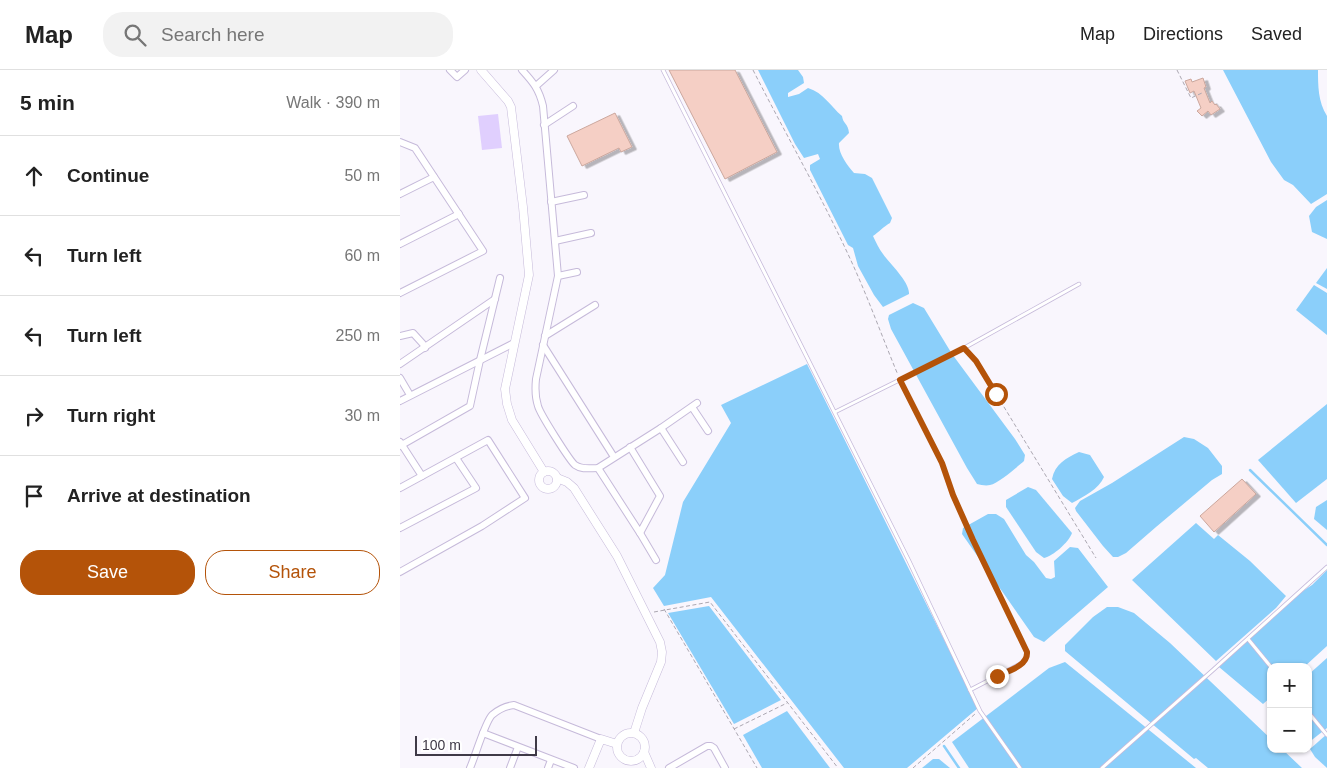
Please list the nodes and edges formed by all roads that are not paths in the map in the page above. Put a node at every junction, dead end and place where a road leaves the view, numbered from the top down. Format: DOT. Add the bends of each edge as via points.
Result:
graph roads {
  1 [pos="450,70"];
  2 [pos="465,70"];
  3 [pos="481,70"];
  4 [pos="522,70"];
  5 [pos="554,70"];
  6 [pos="663,70"];
  7 [pos="536,86"];
  8 [pos="573,106"];
  9 [pos="544,125"];
  10 [pos="401,143"];
  11 [pos="434,177"];
  12 [pos="400,194"];
  13 [pos="584,195"];
  14 [pos="551,202"];
  15 [pos="459,214"];
  16 [pos="591,233"];
  17 [pos="555,241"];
  18 [pos="400,244"];
  19 [pos="577,272"];
  20 [pos="558,276"];
  21 [pos="500,278"];
  22 [pos="1079,284"];
  23 [pos="400,292"];
  24 [pos="495,299"];
  25 [pos="596,306"];
  26 [pos="400,336"];
  27 [pos="545,336"];
  28 [pos="514,343"];
  29 [pos="543,345"];
  30 [pos="425,348"];
  31 [pos="480,360"];
  32 [pos="400,364"];
  33 [pos="400,378"];
  34 [pos="900,380"];
  35 [pos="410,395"];
  36 [pos="400,401"];
  37 [pos="835,412"];
  38 [pos="661,428"];
  39 [pos="708,431"];
  40 [pos="401,444"];
  41 [pos="630,447"];
  42 [pos="614,457"];
  43 [pos="456,458"];
  44 [pos="683,462"];
  45 [pos="598,468"];
  46 [pos="544,472"];
  47 [pos="422,476"];
  48 [pos="557,478"];
  49 [pos="400,488"];
  50 [pos="400,528"];
  51 [pos="640,533"];
  52 [pos="656,560"];
  53 [pos="1327,567"];
  54 [pos="400,572"];
  55 [pos="1248,639"];
  56 [pos="1268,663"];
  57 [pos="970,690"];
  58 [pos="1312,717"];
  59 [pos="483,733"];
  60 [pos="634,733"];
  61 [pos="1327,735"];
  62 [pos="601,739"];
  63 [pos="617,744"];
  64 [pos="518,747"];
  65 [pos="644,752"];
  66 [pos="551,760"];
  67 [pos="470,768"];
  68 [pos="510,768"];
  69 [pos="548,768"];
  70 [pos="574,768"];
  71 [pos="589,768"];
  72 [pos="652,768"];
  73 [pos="669,768"];
  74 [pos="725,768"];
  75 [pos="1020,768"];
  76 [pos="1102,768"];
  1 -- 2 [label="street" via="457,77"];
  3 -- 28 [label="street" via="511,107 529,275"];
  4 -- 7 [label="street"];
  5 -- 7 [label="street"];
  6 -- 37 [label="lane"];
  7 -- 9 [label="street"];
  8 -- 9 [label="street"];
  9 -- 14 [label="street"];
  10 -- 11 [label="street" via="414,148"];
  11 -- 12 [label="street"];
  11 -- 15 [label="street"];
  13 -- 14 [label="street"];
  14 -- 17 [label="street"];
  15 -- 18 [label="street"];
  15 -- 23 [label="street" via="483,251"];
  16 -- 17 [label="street"];
  17 -- 20 [label="street"];
  19 -- 20 [label="street"];
  20 -- 27 [label="street"];
  21 -- 24 [label="street"];
  22 -- 34 [label="lane"];
  24 -- 30 [label="street"];
  24 -- 31 [label="street"];
  25 -- 27 [label="street"];
  26 -- 30 [label="street" via="413,333"];
  27 -- 29 [label="street"];
  28 -- 31 [label="street"];
  28 -- 46 [label="street" via="505,389 507,404 512,420"];
  29 -- 42 [label="street"];
  29 -- 45 [label="street" via="536,380 538,408 569,458 586,469"];
  30 -- 32 [label="street"];
  31 -- 35 [label="street"];
  31 -- 40 [label="street" via="470,406"];
  33 -- 35 [label="street"];
  34 -- 37 [label="lane"];
  34 -- 57 [label="lane" via="942,463 973,540 1027,652 1024,662"];
  35 -- 36 [label="street"];
  37 -- 57 [label="lane"];
  38 -- 39 [label="street" via="695,405"];
  38 -- 41 [label="street"];
  38 -- 44 [label="street"];
  40 -- 47 [label="street"];
  41 -- 42 [label="street"];
  41 -- 51 [label="street" via="660,496"];
  42 -- 45 [label="street"];
  43 -- 47 [label="street"];
  43 -- 50 [label="street" via="476,488"];
  43 -- 54 [label="street" via="488,440 525,498"];
  45 -- 51 [label="street"];
  46 -- 48 [label="street" via="554,473"];
  46 -- 48 [label="street" via="539,479 545,488 555,485"];
  47 -- 49 [label="street"];
  48 -- 60 [label="street" via="574,488 617,556 660,642 661,662"];
  51 -- 52 [label="street"];
  53 -- 55 [label="lane"];
  55 -- 56 [label="lane"];
  55 -- 76 [label="lane"];
  57 -- 75 [label="lane"];
  58 -- 61 [label="lane"];
  59 -- 62 [label="street" via="491,716 503,707 514,706"];
  59 -- 64 [label="street"];
  59 -- 67 [label="street"];
  60 -- 63 [label="street" via="625,734"];
  60 -- 65 [label="street" via="642,738"];
  62 -- 63 [label="street"];
  62 -- 71 [label="street"];
  63 -- 65 [label="street" via="618,753 625,759 639,759"];
  64 -- 66 [label="street"];
  64 -- 68 [label="street"];
  65 -- 72 [label="street"];
  66 -- 69 [label="street"];
  66 -- 70 [label="street"];
  73 -- 74 [label="street" via="707,746 714,748"];
}
